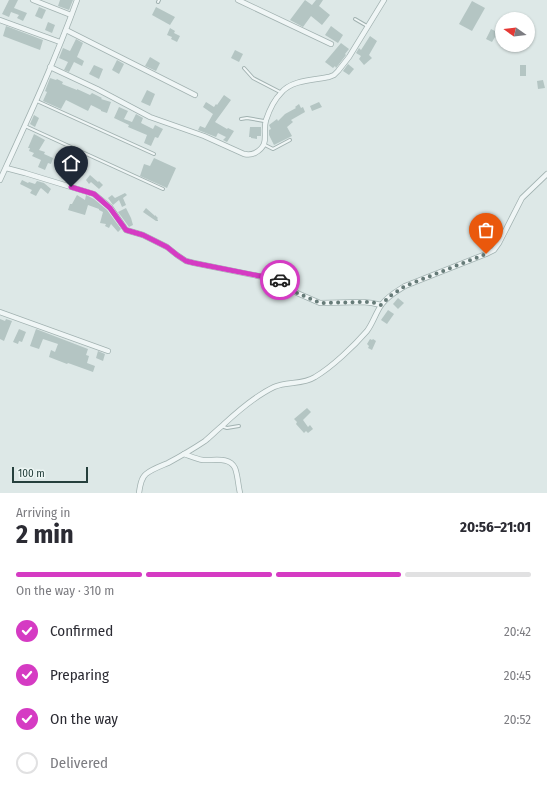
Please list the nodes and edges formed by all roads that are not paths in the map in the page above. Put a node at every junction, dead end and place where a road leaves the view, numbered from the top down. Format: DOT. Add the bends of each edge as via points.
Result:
graph roads {
  1 [pos="33,0"];
  2 [pos="76,0"];
  3 [pos="238,0"];
  4 [pos="384,0"];
  5 [pos="71,15"];
  6 [pos="355,19"];
  7 [pos="0,20"];
  8 [pos="368,27"];
  9 [pos="66,30"];
  10 [pos="60,42"];
  11 [pos="331,44"];
  12 [pos="50,67"];
  13 [pos="244,68"];
  14 [pos="281,93"];
  15 [pos="195,96"];
  16 [pos="36,101"];
  17 [pos="241,119"];
  18 [pos="266,121"];
  19 [pos="25,126"];
  20 [pos="290,140"];
  21 [pos="264,144"];
  22 [pos="154,154"];
  23 [pos="6,168"];
  24 [pos="547,174"];
  25 [pos="0,180"];
  26 [pos="163,189"];
  27 [pos="381,305"];
  28 [pos="0,312"];
  29 [pos="108,351"];
  30 [pos="221,426"];
  31 [pos="239,426"];
  32 [pos="184,454"];
  33 [pos="139,493"];
  34 [pos="240,493"];
  1 -- 5 [label="street"];
  2 -- 5 [label="street"];
  3 -- 11 [label="street"];
  4 -- 8 [label="street"];
  5 -- 9 [label="street"];
  6 -- 8 [label="lane"];
  7 -- 10 [label="street"];
  8 -- 14 [label="street" via="334,75 294,84"];
  9 -- 10 [label="street"];
  9 -- 15 [label="street"];
  10 -- 12 [label="street"];
  12 -- 16 [label="street"];
  12 -- 21 [label="street" via="150,117 204,136 244,154 250,156 259,151"];
  13 -- 14 [label="lane" via="253,78"];
  14 -- 18 [label="street" via="269,111"];
  16 -- 19 [label="street"];
  16 -- 22 [label="lane"];
  17 -- 18 [label="lane"];
  18 -- 21 [label="street"];
  19 -- 23 [label="street"];
  19 -- 26 [label="lane"];
  20 -- 21 [label="lane" via="273,149"];
  23 -- 25 [label="street"];
  23 -- 27 [label="street" via="94,194 110,208 126,230 167,247 186,261 283,281 297,293 320,303 372,302"];
  24 -- 27 [label="street" via="522,198 494,250 405,286"];
  27 -- 30 [label="street" via="368,330 315,378 274,387"];
  28 -- 29 [label="street"];
  30 -- 31 [label="lane"];
  30 -- 32 [label="street" via="206,440"];
  32 -- 33 [label="street" via="147,473 141,481"];
  32 -- 34 [label="street" via="198,459 227,460 232,463"];
}
